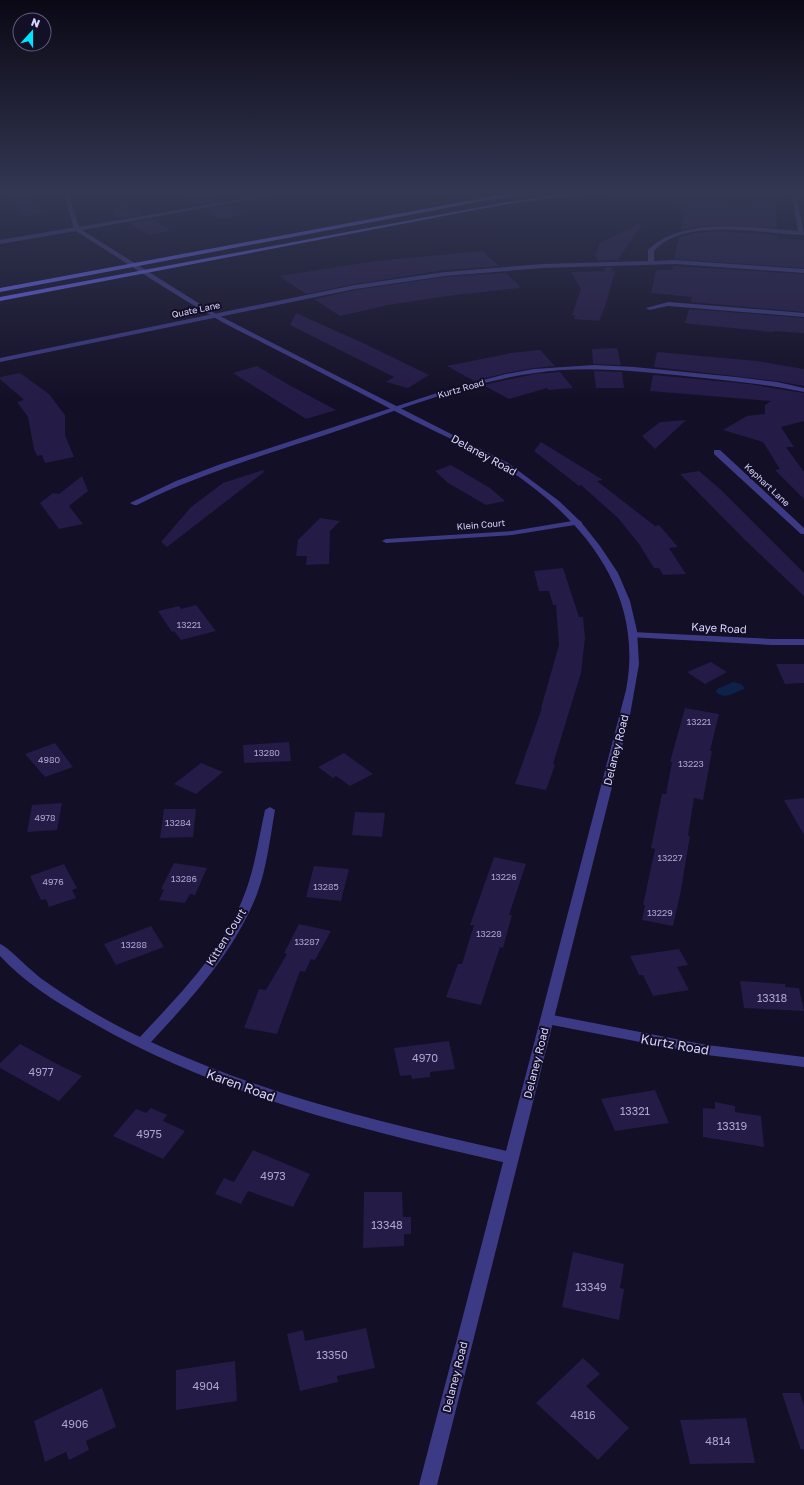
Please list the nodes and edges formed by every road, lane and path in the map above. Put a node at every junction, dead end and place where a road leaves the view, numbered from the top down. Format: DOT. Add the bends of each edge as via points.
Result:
graph roads {
  1 [pos="131,262"];
  2 [pos="143,262"];
  3 [pos="196,262"];
  4 [pos="643,262"];
  5 [pos="679,262"];
  6 [pos="134,264"];
  7 [pos="145,272"];
  8 [pos="804,272"];
  9 [pos="0,290"];
  10 [pos="0,299"];
  11 [pos="649,308"];
  12 [pos="214,315"];
  13 [pos="804,315"];
  14 [pos="0,360"];
  15 [pos="804,390"];
  16 [pos="396,409"];
  17 [pos="717,452"];
  18 [pos="134,503"];
  19 [pos="578,522"];
  20 [pos="804,532"];
  21 [pos="386,541"];
  22 [pos="632,635"];
  23 [pos="804,642"];
  24 [pos="270,810"];
  25 [pos="0,948"];
  26 [pos="547,1019"];
  27 [pos="142,1043"];
  28 [pos="804,1062"];
  29 [pos="511,1158"];
  30 [pos="428,1485"];
  1 -- 6 [label="street, Delaney Road"];
  2 -- 6 [label="main road"];
  3 -- 7 [label="main road"];
  4 -- 12 [label="street, Quate Lane" via="543,266 445,274 355,287"];
  5 -- 8 [label="street, Quate Lane"];
  6 -- 7 [label="street, Delaney Road"];
  6 -- 9 [label="main road"];
  7 -- 10 [label="main road"];
  7 -- 12 [label="street, Delaney Road"];
  11 -- 13 [label="street" via="668,304"];
  12 -- 14 [label="street, Quate Lane"];
  12 -- 16 [label="street, Delaney Road"];
  15 -- 16 [label="street, Kurtz Road" via="762,382 662,371 569,368 518,374"];
  16 -- 18 [label="street, Kurtz Road" via="205,472 158,490"];
  16 -- 19 [label="street, Delaney Road" via="505,465 545,493"];
  17 -- 20 [label="street, Kephart Lane"];
  19 -- 21 [label="street, Klein Court" via="512,532"];
  19 -- 22 [label="street, Delaney Road" via="597,547 617,582 627,608"];
  22 -- 23 [label="street, Kaye Road"];
  22 -- 26 [label="street, Delaney Road" via="634,665 625,715"];
  24 -- 27 [label="street, Kitten Court" via="251,895 239,919 214,959 186,995"];
  25 -- 27 [label="street, Karen Road" via="15,965 36,982 98,1021"];
  26 -- 28 [label="street, Kurtz Road" via="686,1048"];
  26 -- 29 [label="street, Delaney Road"];
  27 -- 29 [label="street, Karen Road" via="204,1072 295,1104 421,1138"];
  29 -- 30 [label="street, Delaney Road"];
}
